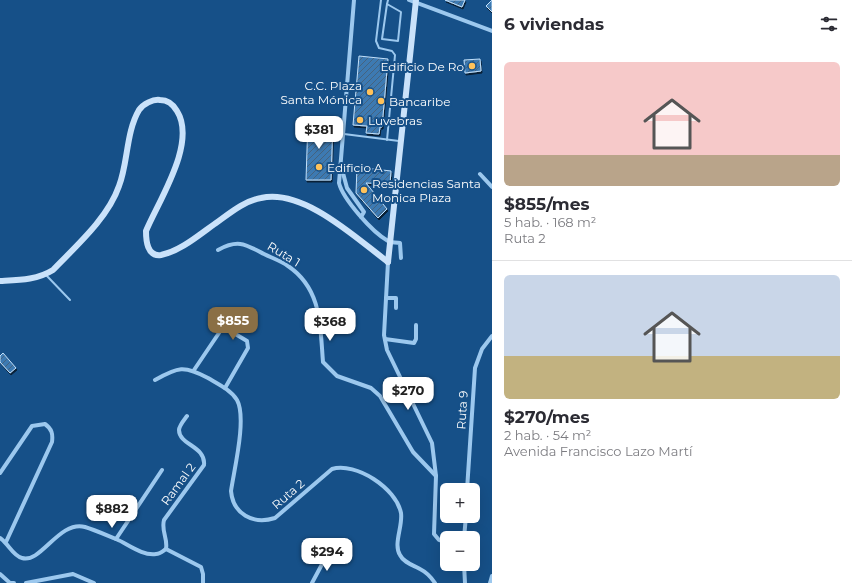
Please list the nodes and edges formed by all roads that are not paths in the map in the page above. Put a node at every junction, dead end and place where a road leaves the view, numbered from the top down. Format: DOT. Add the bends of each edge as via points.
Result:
graph roads {
  1 [pos="354,0"];
  2 [pos="381,0"];
  3 [pos="388,0"];
  4 [pos="409,0"];
  5 [pos="416,1"];
  6 [pos="387,4"];
  7 [pos="492,31"];
  8 [pos="343,134"];
  9 [pos="387,140"];
  10 [pos="400,142"];
  11 [pos="343,173"];
  12 [pos="480,174"];
  13 [pos="492,187"];
  14 [pos="361,217"];
  15 [pos="389,242"];
  16 [pos="218,250"];
  17 [pos="401,258"];
  18 [pos="388,262"];
  19 [pos="46,274"];
  20 [pos="0,281"];
  21 [pos="386,298"];
  22 [pos="70,300"];
  23 [pos="396,308"];
  24 [pos="416,325"];
  25 [pos="492,336"];
  26 [pos="385,339"];
  27 [pos="194,370"];
  28 [pos="155,380"];
  29 [pos="225,388"];
  30 [pos="187,416"];
  31 [pos="162,470"];
  32 [pos="0,473"];
  33 [pos="436,476"];
  34 [pos="467,483"];
  35 [pos="0,538"];
  36 [pos="116,539"];
  37 [pos="440,540"];
  38 [pos="6,542"];
  39 [pos="166,549"];
  40 [pos="328,553"];
  41 [pos="464,571"];
  42 [pos="0,574"];
  43 [pos="492,576"];
  44 [pos="14,583"];
  45 [pos="26,583"];
  46 [pos="94,583"];
  47 [pos="203,583"];
  48 [pos="312,583"];
  49 [pos="435,583"];
  50 [pos="465,583"];
  51 [pos="490,583"];
  1 -- 8 [label="street"];
  2 -- 9 [label="lane" via="376,41 379,48 392,51 395,55"];
  3 -- 6 [label="lane"];
  4 -- 5 [label="street"];
  5 -- 7 [label="street"];
  5 -- 10 [label="main road"];
  6 -- 6 [label="lane" via="382,39 398,41 401,12"];
  8 -- 9 [label="lane"];
  8 -- 14 [label="street" via="339,175 341,191"];
  9 -- 10 [label="lane"];
  10 -- 15 [label="main road"];
  11 -- 14 [label="street" via="347,188 364,212"];
  12 -- 13 [label="street"];
  14 -- 15 [label="street"];
  15 -- 17 [label="street" via="400,243"];
  15 -- 18 [label="main road"];
  16 -- 33 [label="street, Ruta 1" via="231,243 244,244 288,266 300,275 312,291 319,309 323,362 337,376 371,388 380,396 413,452"];
  18 -- 19 [label="main road" via="314,209 299,202 275,197 262,197 240,206 176,250 161,255 152,252 148,249 146,231 172,178 180,149 182,129 182,122 174,106 159,99 152,100 139,110 132,128 123,172 111,202 96,224"];
  18 -- 21 [label="street"];
  19 -- 20 [label="main road" via="32,279"];
  19 -- 22 [label="lane"];
  21 -- 23 [label="street" via="396,298"];
  21 -- 26 [label="street"];
  24 -- 26 [label="street" via="414,343"];
  25 -- 34 [label="street, Ruta 9" via="482,349 475,368"];
  26 -- 33 [label="street" via="387,350 428,431"];
  27 -- 28 [label="street" via="177,369"];
  27 -- 29 [label="street, Ruta 2"];
  27 -- 29 [label="street" via="221,330 227,329 247,340 248,348"];
  29 -- 49 [label="street, Ruta 2" via="234,395 240,408 240,433 231,491 236,509 244,516 267,521 275,518 332,469 340,467 354,470 371,477 397,502 401,518 398,548 400,555 406,562 428,574"];
  30 -- 39 [label="street, Ramal 2" via="179,433 201,453 204,461 202,468 164,520 162,526 167,543"];
  31 -- 36 [label="street"];
  32 -- 38 [label="street" via="32,426 45,424 50,427 53,434 52,442"];
  33 -- 37 [label="street" via="434,534"];
  35 -- 38 [label="street"];
  36 -- 38 [label="street" via="75,526 67,529 27,559 17,555"];
  36 -- 39 [label="street" via="149,554 157,554"];
  39 -- 47 [label="street" via="201,567 204,574"];
  40 -- 48 [label="street"];
  41 -- 50 [label="street"];
  42 -- 44 [label="street" via="10,583"];
  43 -- 51 [label="street"];
  45 -- 46 [label="street" via="73,574"];
}
